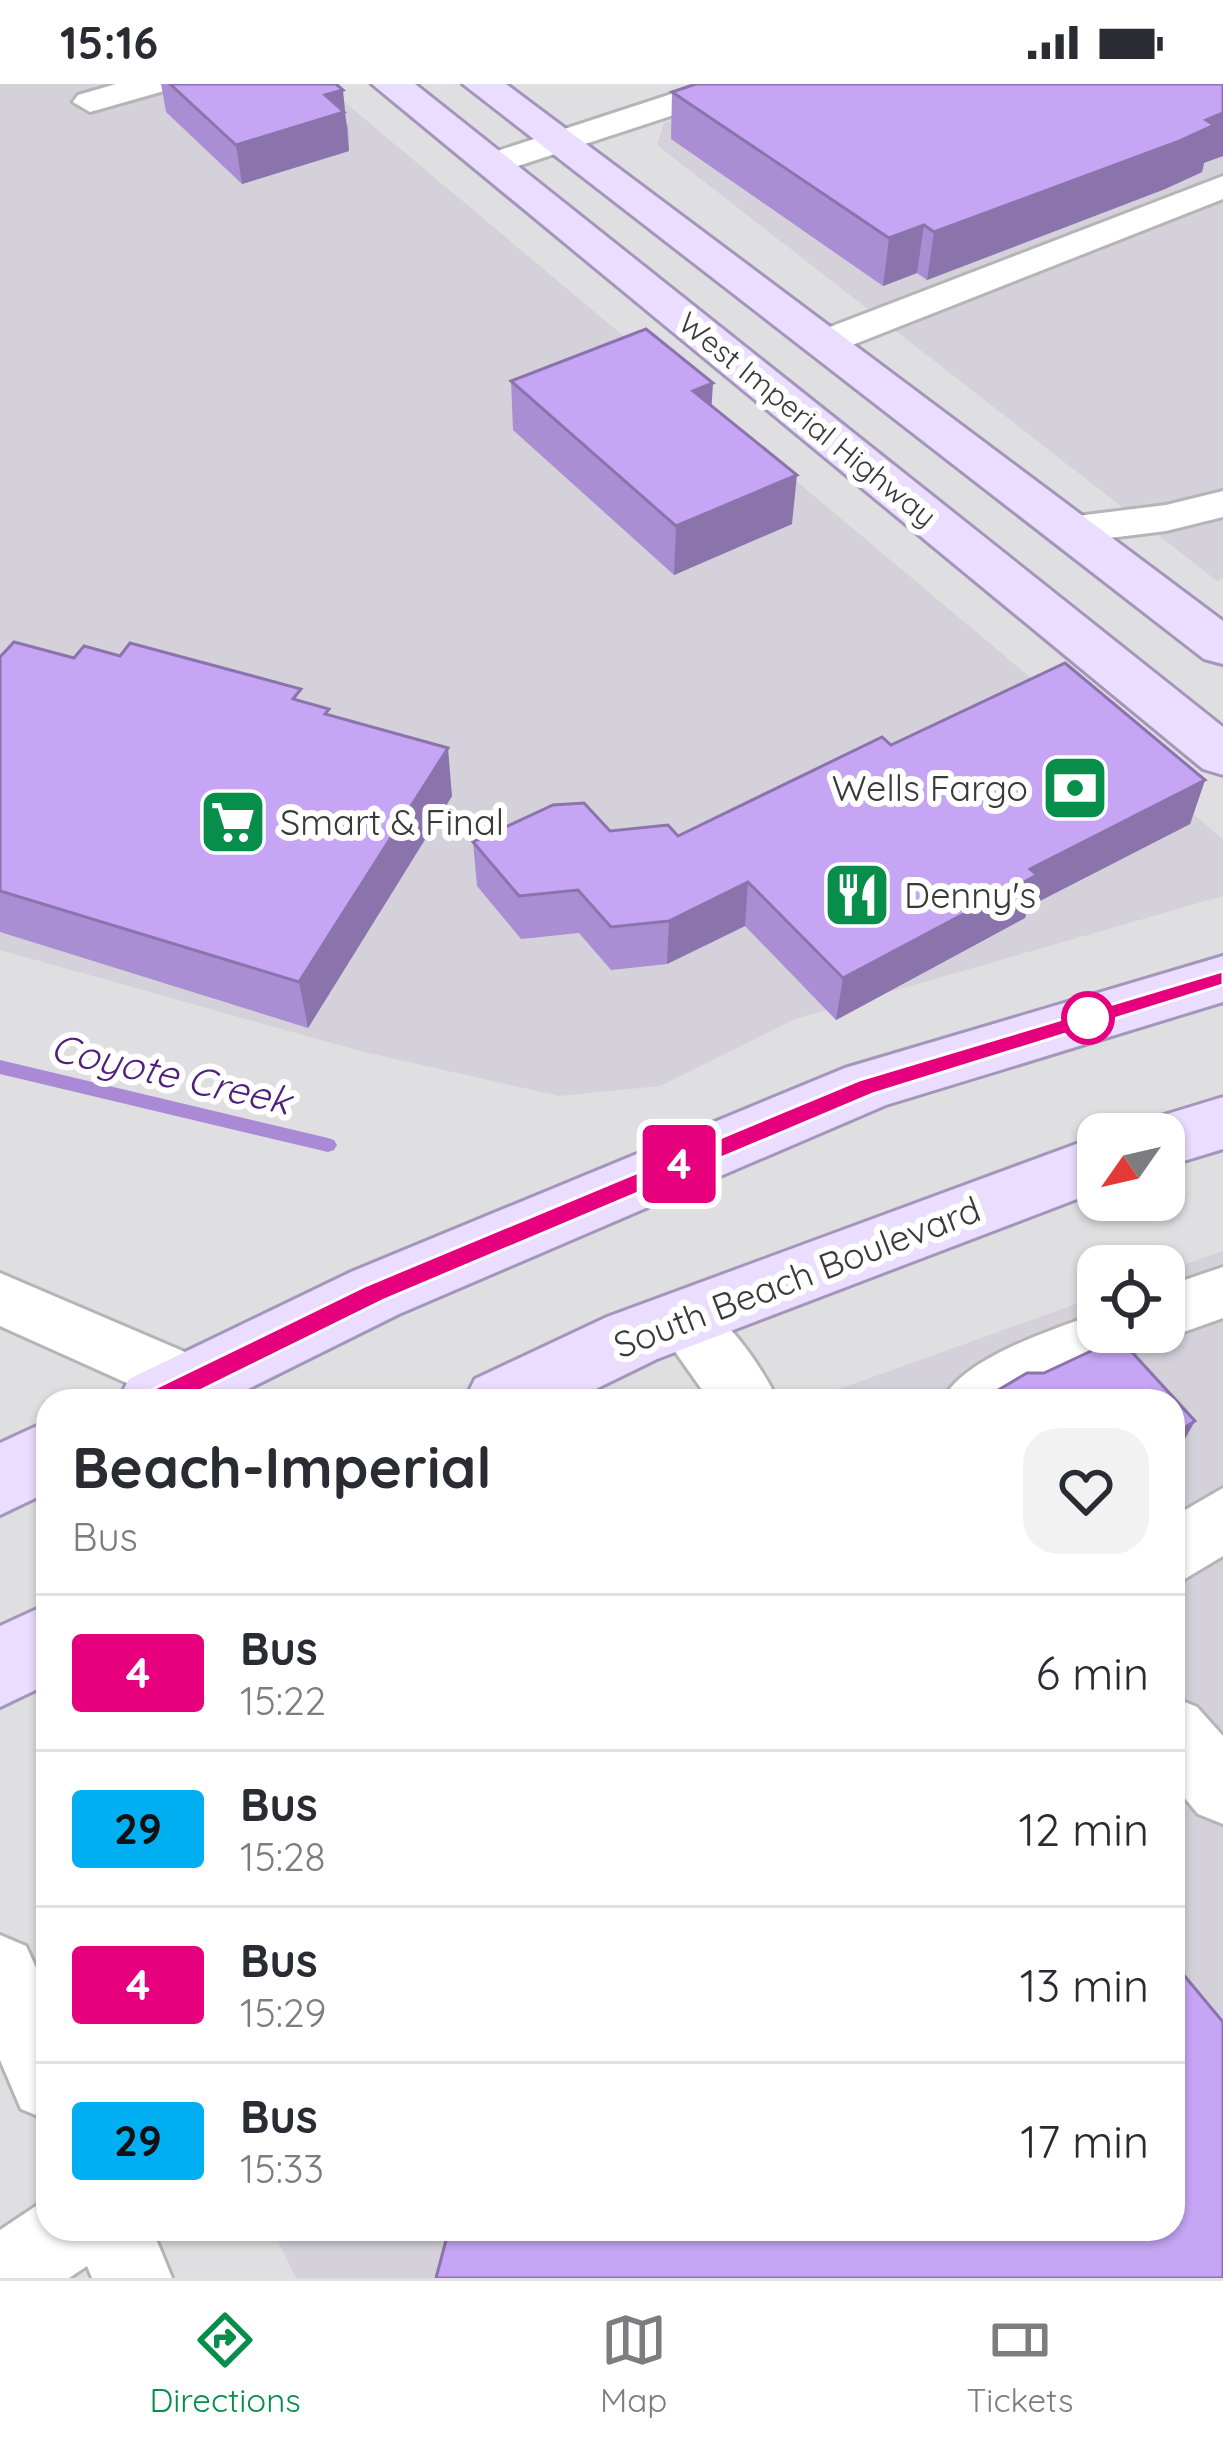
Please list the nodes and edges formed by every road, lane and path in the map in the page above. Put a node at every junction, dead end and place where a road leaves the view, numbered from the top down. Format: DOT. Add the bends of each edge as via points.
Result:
graph roads {
  1 [pos="152,84"];
  2 [pos="391,84"];
  3 [pos="482,84"];
  4 [pos="651,84"];
  5 [pos="735,84"];
  6 [pos="90,102"];
  7 [pos="545,132"];
  8 [pos="477,153"];
  9 [pos="1223,187"];
  10 [pos="823,343"];
  11 [pos="1223,504"];
  12 [pos="1069,530"];
  13 [pos="1223,647"];
  14 [pos="1223,756"];
  15 [pos="1223,979"];
  16 [pos="1223,1123"];
  17 [pos="1185,1135"];
  18 [pos="1077,1171"];
  19 [pos="1223,1292"];
  20 [pos="0,1298"];
  21 [pos="1185,1306"];
  22 [pos="682,1319"];
  23 [pos="1077,1348"];
  24 [pos="167,1389"];
  25 [pos="178,1389"];
  26 [pos="527,1389"];
  27 [pos="737,1389"];
  28 [pos="994,1389"];
  29 [pos="36,1461"];
  30 [pos="0,1481"];
  31 [pos="1223,1518"];
  32 [pos="1185,1546"];
  33 [pos="36,1648"];
  34 [pos="0,1669"];
  35 [pos="0,1972"];
  36 [pos="36,2054"];
  37 [pos="53,2241"];
  38 [pos="117,2241"];
  39 [pos="1,2278"];
  40 [pos="132,2278"];
  1 -- 6 [label="street"];
  2 -- 8 [label="main road, West Imperial Highway"];
  3 -- 7 [label="main road, West Imperial Highway"];
  4 -- 7 [label="street"];
  5 -- 7 [label="street"];
  7 -- 8 [label="street"];
  7 -- 10 [label="main road, West Imperial Highway"];
  8 -- 14 [label="main road, West Imperial Highway"];
  9 -- 10 [label="street"];
  10 -- 12 [label="main road, West Imperial Highway"];
  11 -- 12 [label="street"];
  12 -- 13 [label="main road, West Imperial Highway"];
  15 -- 25 [label="main road" via="867,1087 375,1293"];
  16 -- 17 [label="main road"];
  18 -- 22 [label="main road, South Beach Boulevard"];
  19 -- 21 [label="street"];
  20 -- 24 [label="street"];
  22 -- 26 [label="main road, South Beach Boulevard"];
  22 -- 27 [label="street"];
  23 -- 28 [label="street"];
  29 -- 30 [label="main road"];
  31 -- 32 [label="street"];
  33 -- 34 [label="main road"];
  35 -- 36 [label="street"];
  37 -- 39 [label="street"];
  38 -- 40 [label="street"];
}
